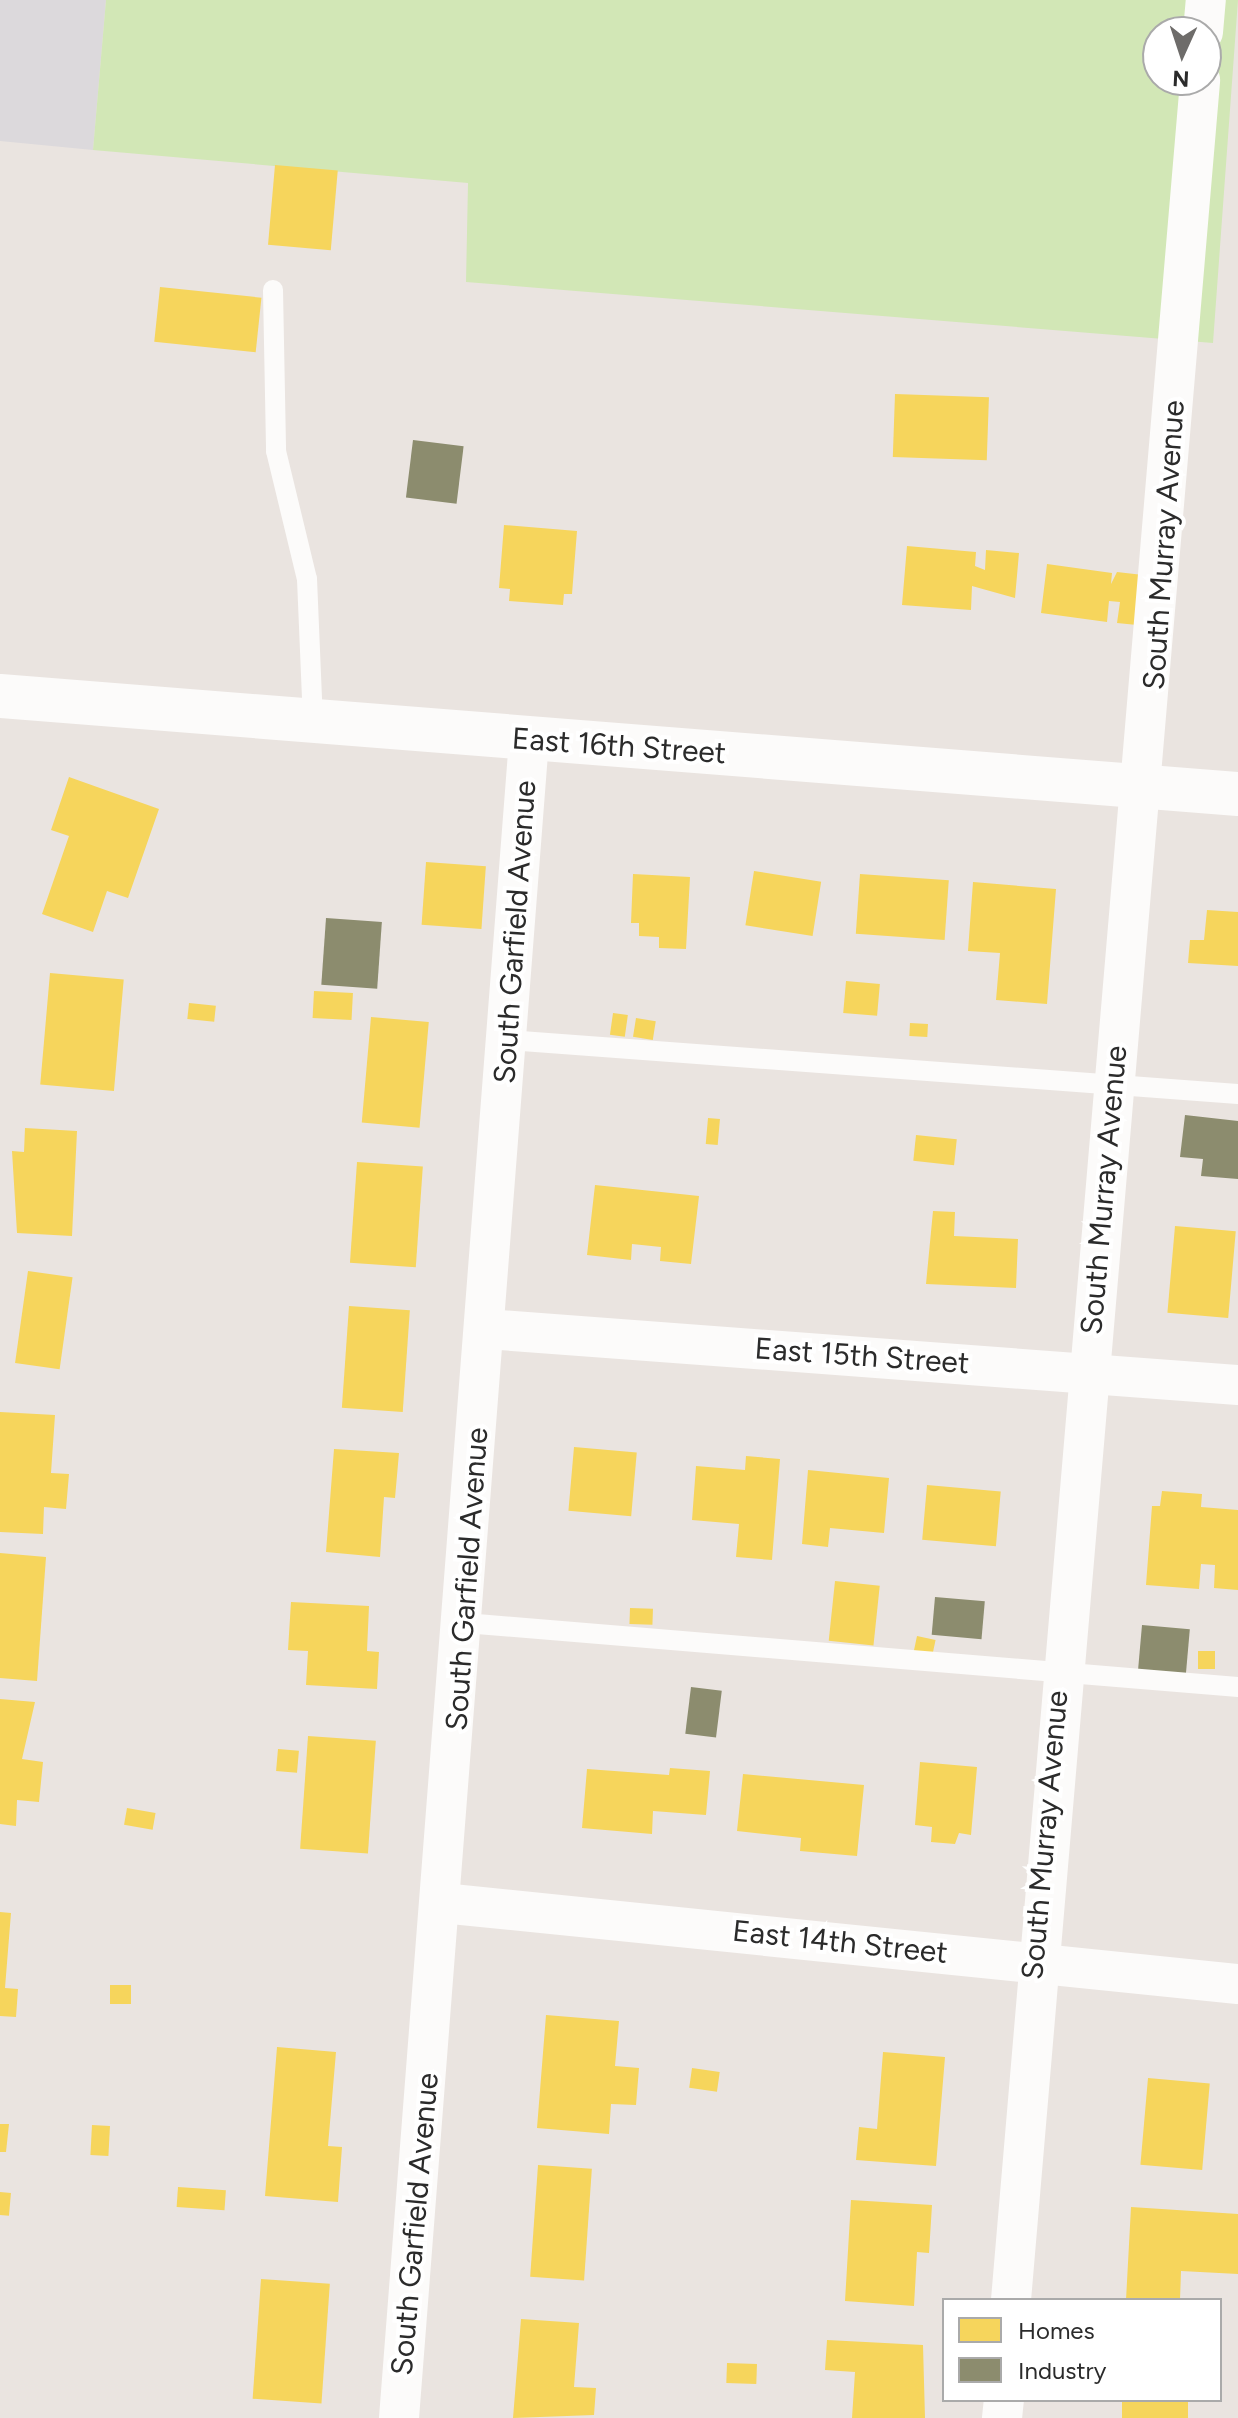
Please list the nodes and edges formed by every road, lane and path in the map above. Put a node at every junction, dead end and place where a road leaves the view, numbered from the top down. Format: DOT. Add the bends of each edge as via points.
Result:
graph roads {
  1 [pos="1199,96"];
  2 [pos="273,290"];
  3 [pos="0,696"];
  4 [pos="313,721"];
  5 [pos="529,739"];
  6 [pos="1145,787"];
  7 [pos="1238,794"];
  8 [pos="507,1040"];
  9 [pos="1112,1084"];
  10 [pos="1238,1094"];
  11 [pos="486,1329"];
  12 [pos="1087,1372"];
  13 [pos="1238,1385"];
  14 [pos="465,1623"];
  15 [pos="1059,1671"];
  16 [pos="1238,1687"];
  17 [pos="442,1903"];
  18 [pos="1034,1961"];
  19 [pos="1238,1984"];
  20 [pos="1011,2298"];
  21 [pos="399,2418"];
  1 -- 6 [label="street, South Murray Avenue"];
  2 -- 4 [label="lane" via="276,451 307,579"];
  3 -- 4 [label="street, East 16th Street"];
  4 -- 5 [label="street, East 16th Street"];
  5 -- 6 [label="street, East 16th Street"];
  5 -- 8 [label="street, South Garfield Avenue"];
  6 -- 7 [label="street, East 16th Street"];
  6 -- 9 [label="street, South Murray Avenue"];
  8 -- 9 [label="lane"];
  8 -- 11 [label="street, South Garfield Avenue"];
  9 -- 10 [label="lane"];
  9 -- 12 [label="street, South Murray Avenue"];
  11 -- 12 [label="street, East 15th Street"];
  11 -- 14 [label="street, South Garfield Avenue"];
  12 -- 13 [label="street, East 15th Street"];
  12 -- 15 [label="street, South Murray Avenue"];
  14 -- 15 [label="lane"];
  14 -- 17 [label="street, South Garfield Avenue"];
  15 -- 16 [label="lane"];
  15 -- 18 [label="street, South Murray Avenue"];
  17 -- 18 [label="street, East 14th Street"];
  17 -- 21 [label="street, South Garfield Avenue"];
  18 -- 19 [label="street, East 14th Street"];
  18 -- 20 [label="street, South Murray Avenue"];
}
